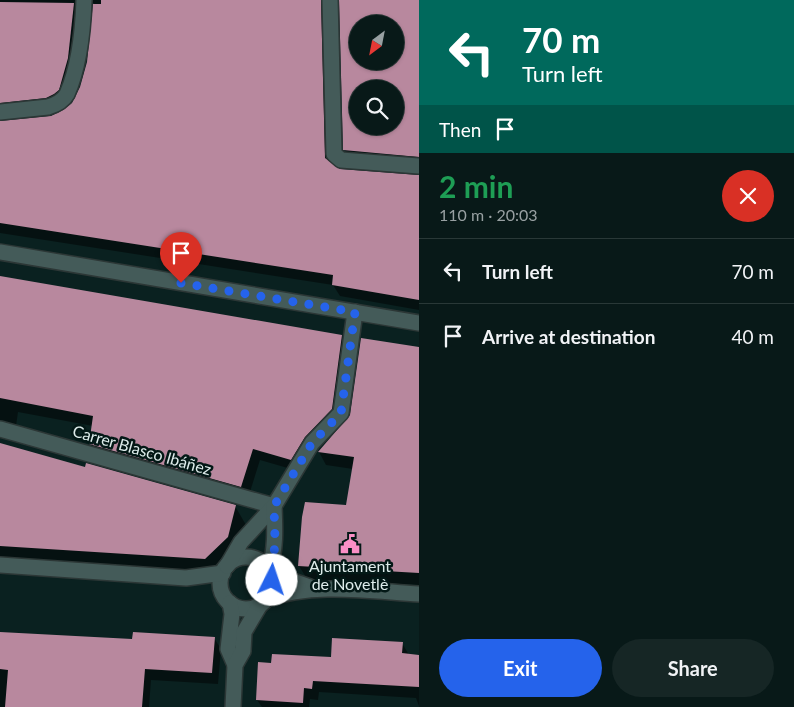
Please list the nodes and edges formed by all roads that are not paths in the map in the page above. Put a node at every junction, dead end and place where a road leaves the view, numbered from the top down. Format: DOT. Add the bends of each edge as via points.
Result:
graph roads {
  1 [pos="84,0"];
  2 [pos="330,0"];
  3 [pos="0,112"];
  4 [pos="419,166"];
  5 [pos="0,252"];
  6 [pos="355,312"];
  7 [pos="419,323"];
  8 [pos="0,428"];
  9 [pos="274,506"];
  10 [pos="0,565"];
  11 [pos="225,570"];
  12 [pos="270,572"];
  13 [pos="186,578"];
  14 [pos="314,589"];
  15 [pos="419,594"];
  16 [pos="227,600"];
  17 [pos="263,602"];
  18 [pos="235,665"];
  19 [pos="233,707"];
  1 -- 3 [label="street" via="82,30 66,95 48,107"];
  2 -- 4 [label="street" via="334,154 341,160"];
  5 -- 6 [label="street"];
  6 -- 7 [label="street"];
  6 -- 9 [label="street" via="341,413 312,443"];
  8 -- 9 [label="street, Carrer Blasco Ibáñez"];
  9 -- 11 [label="street" via="247,535"];
  9 -- 12 [label="street" via="275,547"];
  10 -- 13 [label="street"];
  11 -- 12 [label="street" via="233,561 250,558"];
  11 -- 13 [label="street"];
  11 -- 16 [label="street" via="221,585"];
  12 -- 14 [label="street"];
  12 -- 17 [label="street" via="272,587"];
  13 -- 16 [label="street" via="210,584"];
  14 -- 15 [label="street"];
  14 -- 17 [label="street" via="283,593"];
  16 -- 17 [label="street" via="244,609"];
  16 -- 18 [label="street" via="232,614 228,649"];
  17 -- 18 [label="street" via="244,632 243,651"];
  18 -- 19 [label="street"];
}
